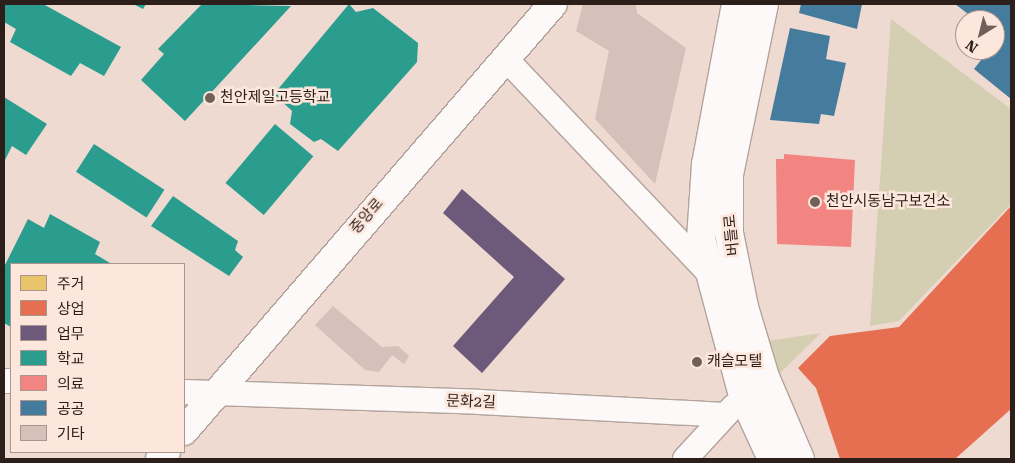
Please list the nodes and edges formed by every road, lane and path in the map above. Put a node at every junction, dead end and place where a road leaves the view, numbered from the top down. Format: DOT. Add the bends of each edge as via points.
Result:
graph roads {
  1 [pos="553,4"];
  2 [pos="736,4"];
  3 [pos="764,4"];
  4 [pos="505,58"];
  5 [pos="711,275"];
  6 [pos="185,392"];
  7 [pos="216,394"];
  8 [pos="734,406"];
  9 [pos="185,431"];
  10 [pos="685,459"];
  11 [pos="772,459"];
  12 [pos="800,459"];
  1 -- 4 [label="street, 중앙로"];
  2 -- 5 [label="street, 버들로" via="706,164 701,239"];
  3 -- 12 [label="street, 버들로" via="729,174 729,233 744,307 765,377"];
  4 -- 5 [label="street, 버들로"];
  4 -- 7 [label="street, 중앙로"];
  5 -- 8 [label="street, 버들로"];
  6 -- 7 [label="street, 문화2길"];
  7 -- 8 [label="street, 문화2길"];
  7 -- 9 [label="street, 중앙로"];
  8 -- 10 [label="street"];
  8 -- 11 [label="street, 버들로"];
}
